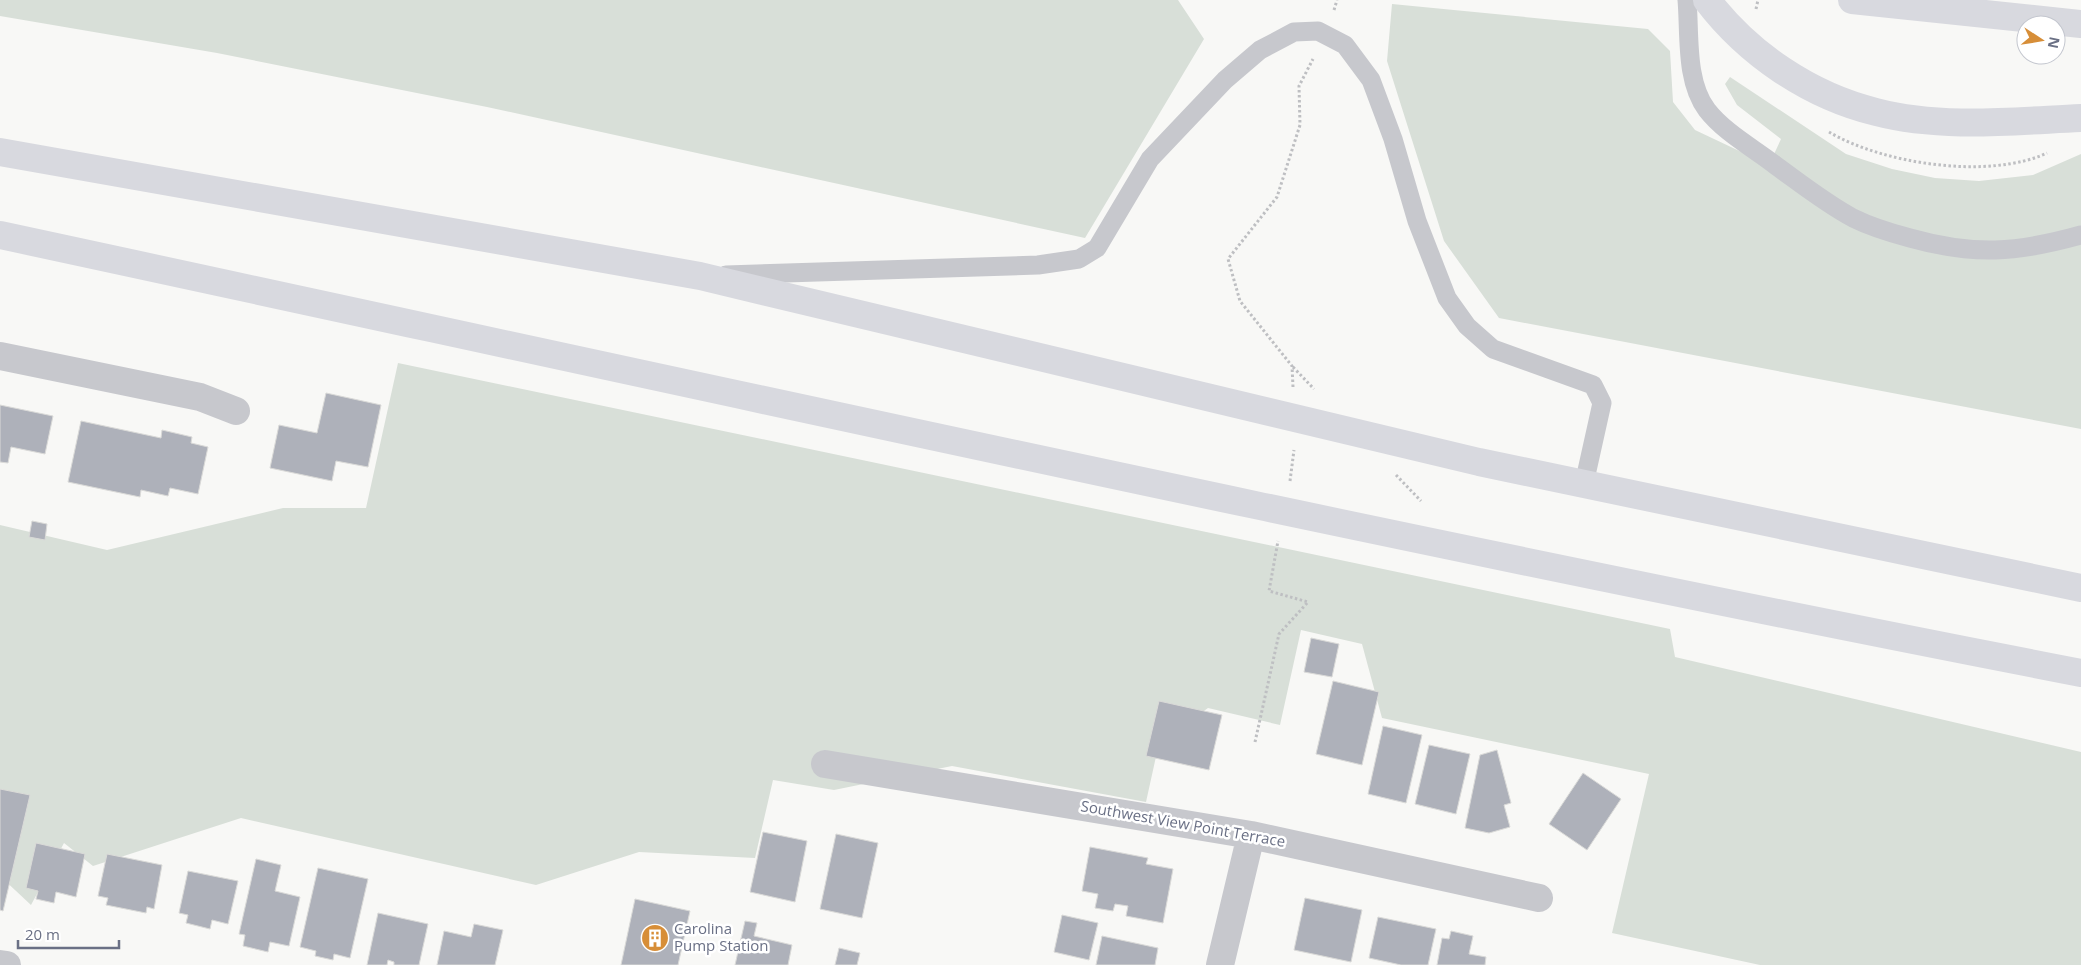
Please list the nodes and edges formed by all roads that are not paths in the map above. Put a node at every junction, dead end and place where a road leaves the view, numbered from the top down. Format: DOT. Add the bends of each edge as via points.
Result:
graph roads {
  1 [pos="1687,0"];
  2 [pos="1707,0"];
  3 [pos="1852,0"];
  4 [pos="1857,0"];
  5 [pos="2081,24"];
  6 [pos="2081,118"];
  7 [pos="0,152"];
  8 [pos="0,235"];
  9 [pos="2081,235"];
  10 [pos="700,276"];
  11 [pos="0,356"];
  12 [pos="236,411"];
  13 [pos="1584,484"];
  14 [pos="2081,588"];
  15 [pos="2072,671"];
  16 [pos="825,764"];
  17 [pos="1251,835"];
  18 [pos="1539,898"];
  19 [pos="0,964"];
  20 [pos="6,965"];
  21 [pos="1220,965"];
  1 -- 9 [label="lane" via="1694,84 1707,110 1790,176 1854,218 1949,249 2008,250"];
  2 -- 6 [label="main road" via="1720,17 1792,76 1820,92 1877,113 1937,121"];
  3 -- 4 [label="main road"];
  4 -- 5 [label="main road"];
  7 -- 10 [label="main road"];
  8 -- 15 [label="main road" via="1236,502"];
  10 -- 13 [label="main road" via="1479,462"];
  10 -- 13 [label="lane" via="1038,266 1079,259 1097,248 1150,159 1225,80 1260,50 1294,32 1318,31 1345,45 1372,80 1420,229 1447,298 1466,326 1493,349 1593,385 1602,403"];
  11 -- 12 [label="street" via="200,397"];
  13 -- 14 [label="main road"];
  16 -- 17 [label="street, Southwest View Point Terrace"];
  17 -- 18 [label="street, Southwest View Point Terrace"];
  17 -- 21 [label="street"];
  19 -- 20 [label="street"];
}
